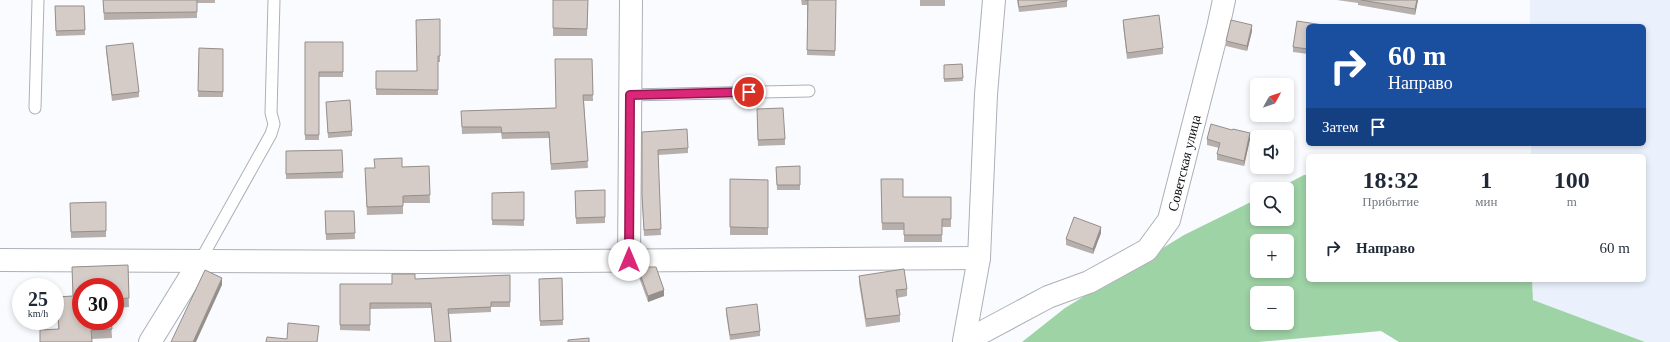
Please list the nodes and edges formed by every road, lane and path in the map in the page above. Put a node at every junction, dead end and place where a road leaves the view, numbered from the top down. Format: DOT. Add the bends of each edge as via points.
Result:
graph roads {
  1 [pos="38,0"];
  2 [pos="274,0"];
  3 [pos="631,0"];
  4 [pos="994,0"];
  5 [pos="1224,0"];
  6 [pos="809,91"];
  7 [pos="630,95"];
  8 [pos="35,108"];
  9 [pos="978,258"];
  10 [pos="0,260"];
  11 [pos="629,260"];
  12 [pos="200,261"];
  13 [pos="968,339"];
  14 [pos="150,342"];
  1 -- 8 [label="lane"];
  2 -- 12 [label="lane" via="271,113 274,124 271,134"];
  3 -- 7 [label="street"];
  4 -- 9 [label="street" via="986,94"];
  5 -- 13 [label="street, Советская улица" via="1169,220 1147,250 1089,282 1048,297"];
  6 -- 7 [label="lane"];
  7 -- 11 [label="street"];
  9 -- 11 [label="street"];
  9 -- 13 [label="street"];
  10 -- 12 [label="street"];
  11 -- 12 [label="street"];
  12 -- 14 [label="street"];
}
